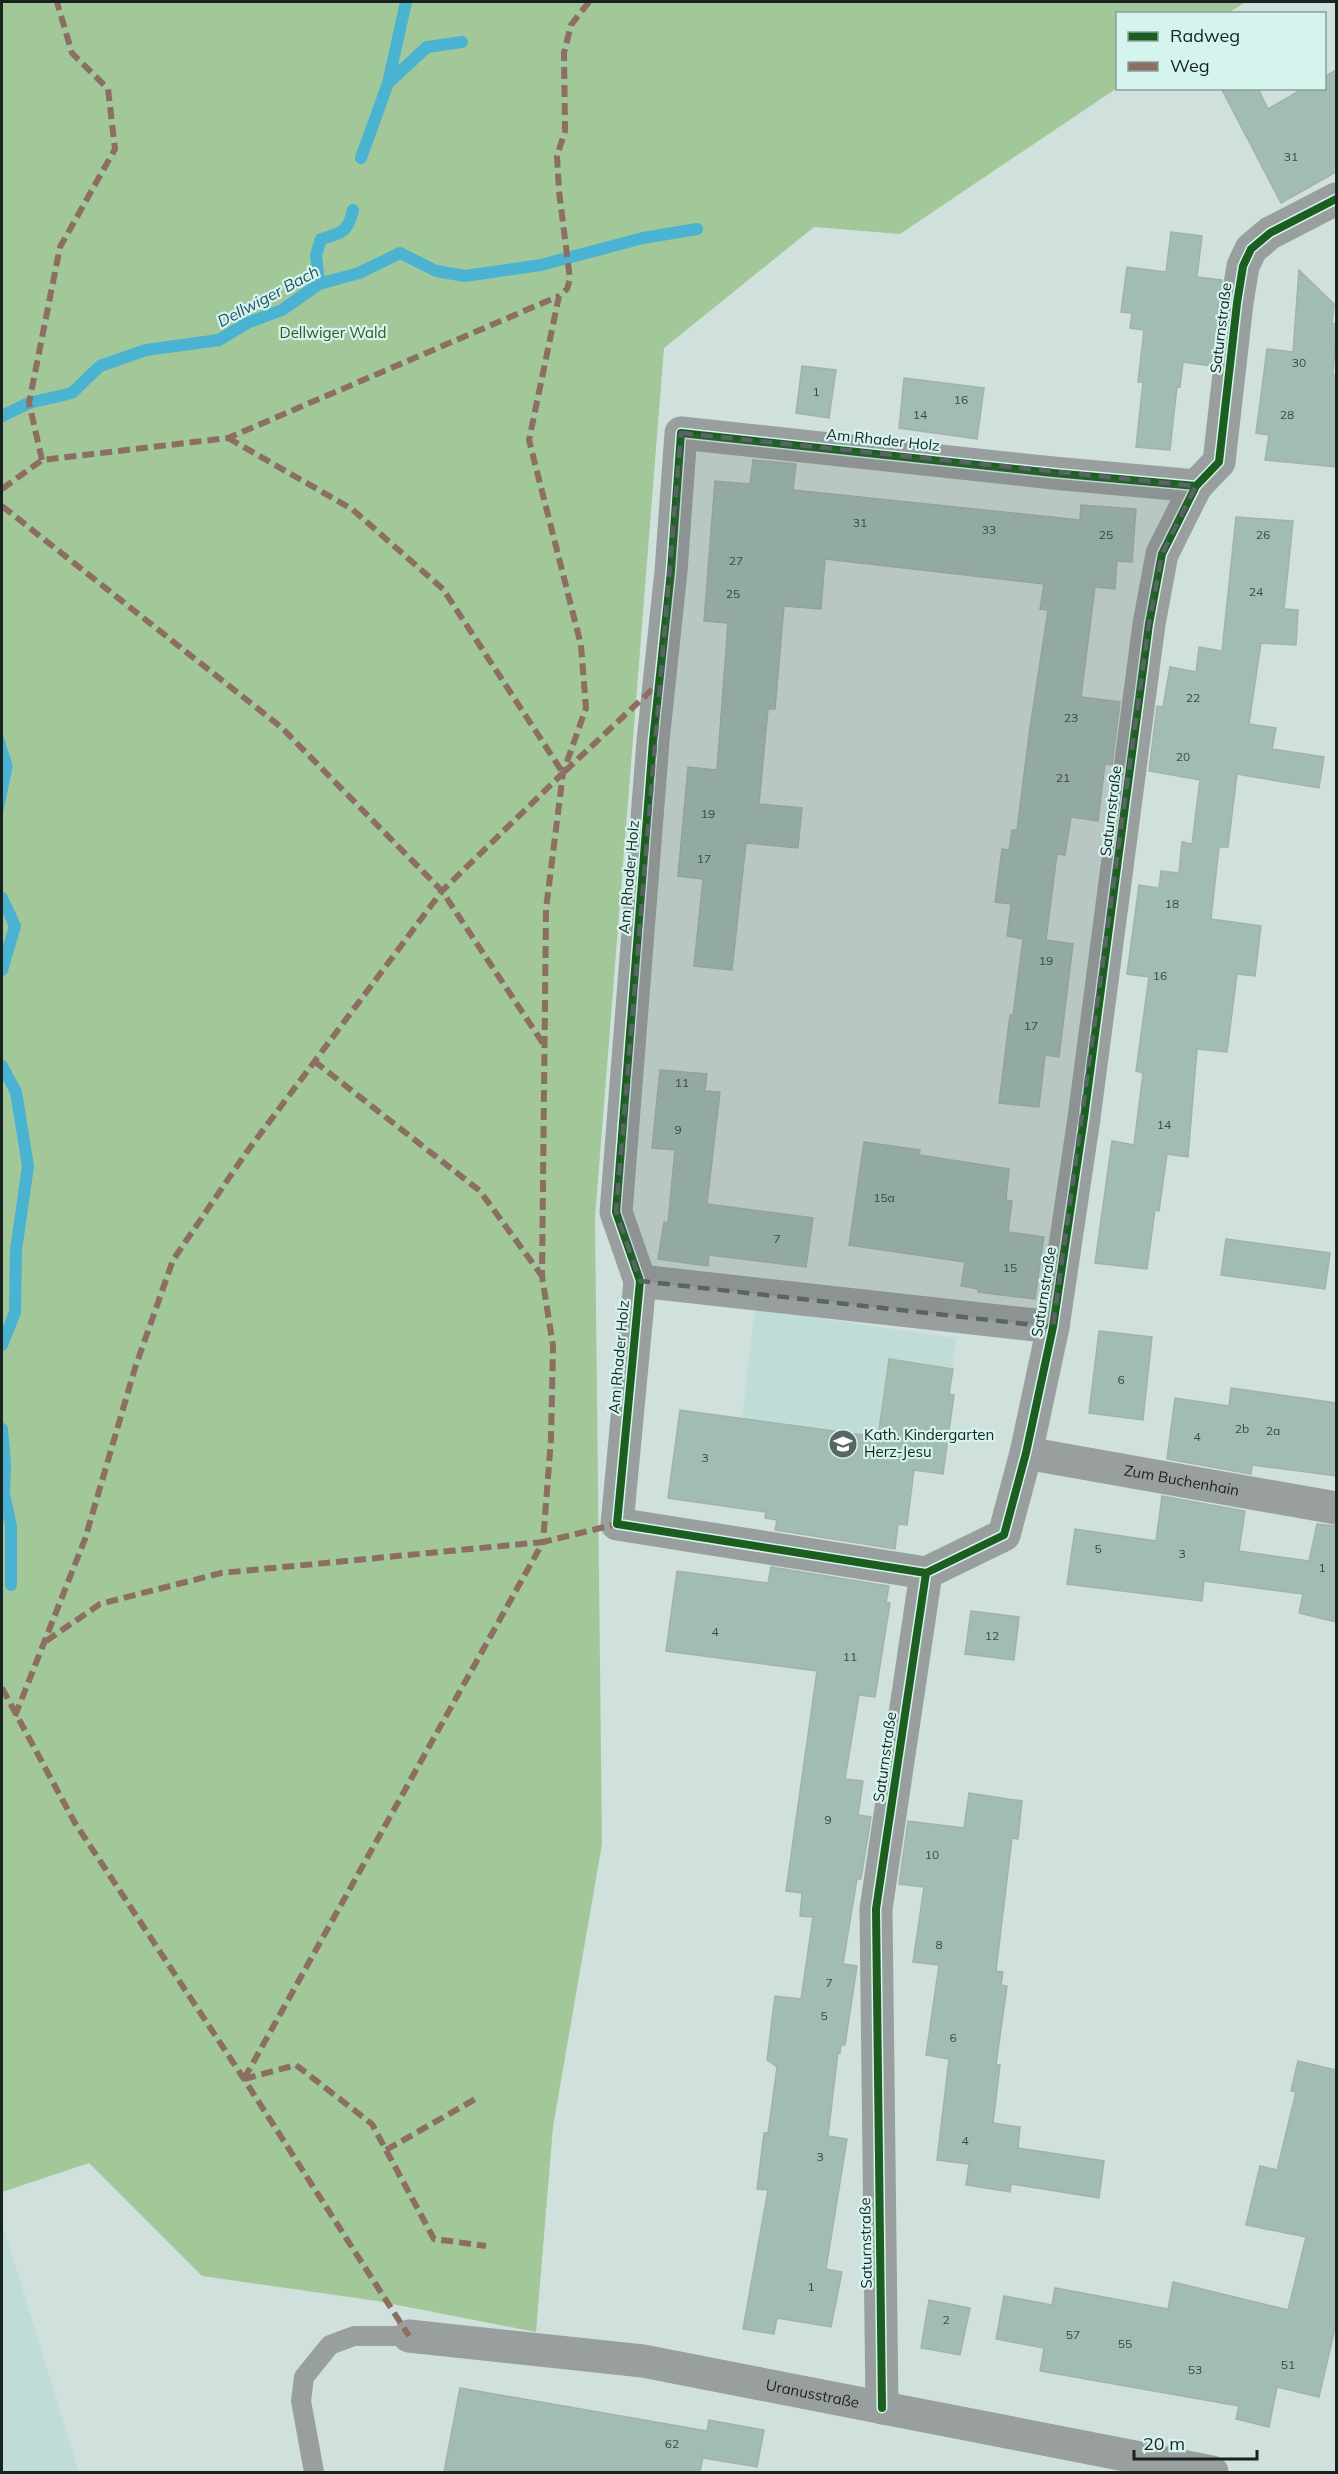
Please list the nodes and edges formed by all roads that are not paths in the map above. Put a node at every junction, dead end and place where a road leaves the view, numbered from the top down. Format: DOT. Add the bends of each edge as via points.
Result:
graph roads {
  1 [pos="1336,198"];
  2 [pos="1196,486"];
  3 [pos="640,1281"];
  4 [pos="1053,1327"];
  5 [pos="1026,1453"];
  6 [pos="1336,1508"];
  7 [pos="926,1573"];
  8 [pos="409,2336"];
  9 [pos="882,2408"];
  10 [pos="314,2472"];
  11 [pos="1212,2472"];
  1 -- 2 [label="street, Saturnstraße" via="1270,232 1251,249 1243,266 1237,303 1219,462"];
  2 -- 3 [label="street, Am Rhader Holz" via="681,433 616,1212"];
  2 -- 4 [label="street, Saturnstraße" via="1162,554 1149,624"];
  3 -- 4 [label="street, Am Rhader Holz"];
  3 -- 7 [label="street, Am Rhader Holz" via="617,1524"];
  4 -- 5 [label="street, Saturnstraße"];
  5 -- 6 [label="street, Zum Buchenhain"];
  5 -- 7 [label="street, Saturnstraße" via="1004,1535"];
  7 -- 9 [label="street, Saturnstraße" via="876,1909"];
  8 -- 9 [label="street, Uranusstraße" via="643,2361"];
  8 -- 10 [label="lane" via="354,2336 330,2345 304,2377 301,2401"];
  9 -- 11 [label="street, Uranusstraße"];
}
